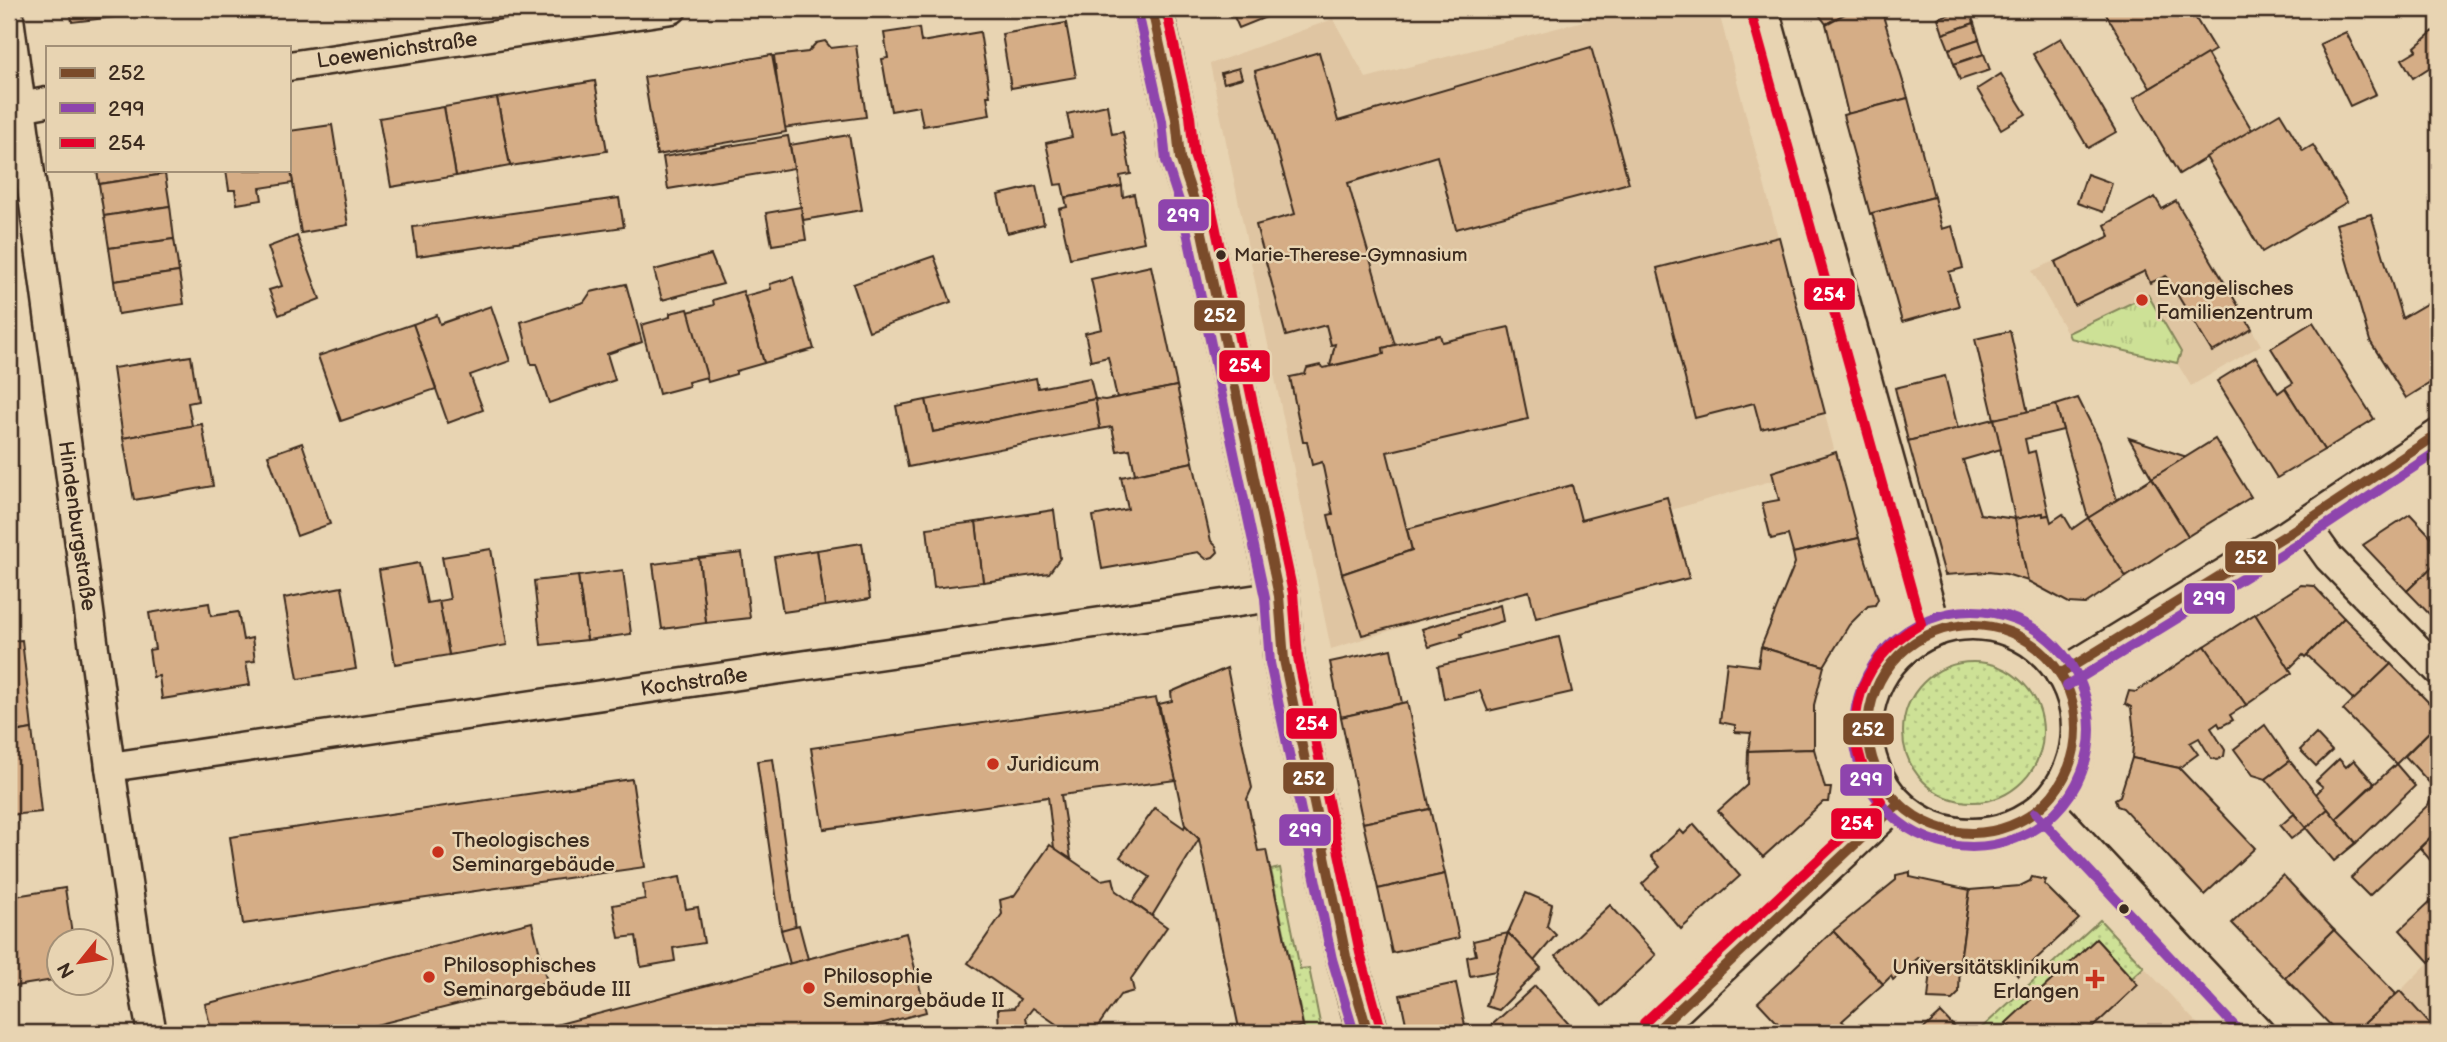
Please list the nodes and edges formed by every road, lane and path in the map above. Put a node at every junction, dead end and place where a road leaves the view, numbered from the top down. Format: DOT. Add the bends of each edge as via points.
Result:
graph roads {
  1 [pos="672,9"];
  2 [pos="1152,9"];
  3 [pos="1764,9"];
  4 [pos="9,18"];
  5 [pos="290,66"];
  6 [pos="34,105"];
  7 [pos="2438,434"];
  8 [pos="2304,523"];
  9 [pos="1279,596"];
  10 [pos="1937,631"];
  11 [pos="2438,670"];
  12 [pos="2060,674"];
  13 [pos="110,767"];
  14 [pos="1899,803"];
  15 [pos="2045,803"];
  16 [pos="152,1033"];
  17 [pos="1368,1033"];
  18 [pos="1654,1033"];
  19 [pos="2260,1033"];
  1 -- 5 [label="street, Loewenichstraße"];
  2 -- 9 [label="street" via="1180,158 1197,209"];
  3 -- 10 [label="street"];
  4 -- 6 [label="street, Hindenburgstraße"];
  6 -- 13 [label="street, Hindenburgstraße"];
  7 -- 8 [label="street"];
  8 -- 11 [label="street" via="2329,558"];
  8 -- 12 [label="street"];
  9 -- 13 [label="street, Kochstraße"];
  9 -- 17 [label="street" via="1284,660 1342,939"];
  10 -- 12 [label="street" via="1969,625 2011,633 2039,650"];
  10 -- 14 [label="street" via="1896,658 1872,701 1868,725 1871,750 1884,784"];
  12 -- 15 [label="street" via="2072,699 2075,741 2062,781"];
  13 -- 16 [label="street, Hindenburgstraße"];
  14 -- 15 [label="street" via="1936,826 1980,833 2021,821"];
  14 -- 18 [label="street"];
  15 -- 19 [label="street"];
}
